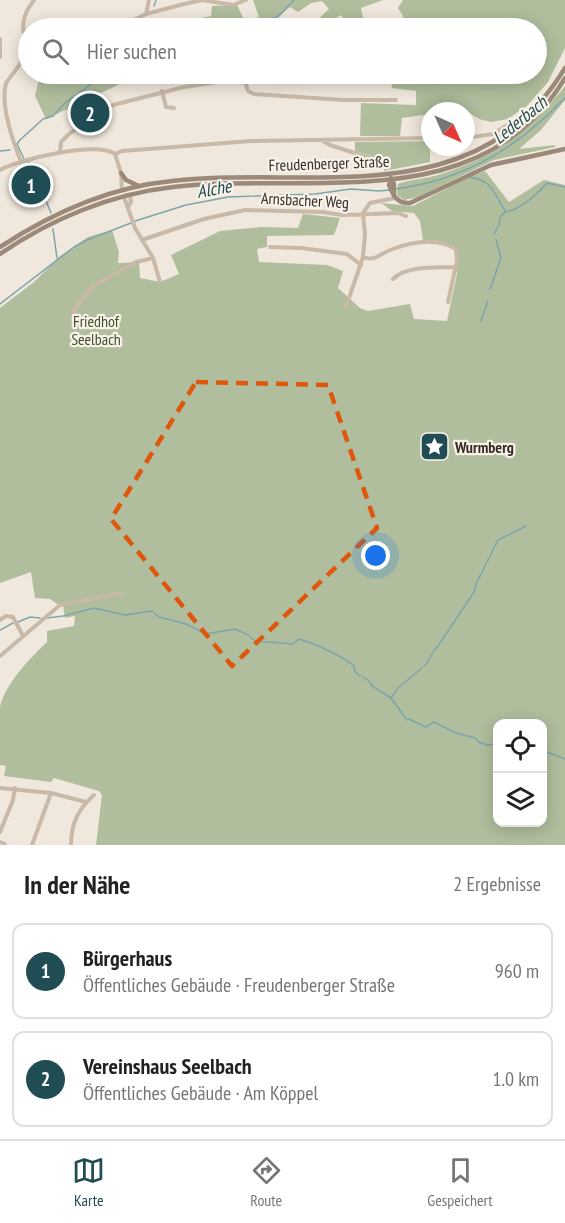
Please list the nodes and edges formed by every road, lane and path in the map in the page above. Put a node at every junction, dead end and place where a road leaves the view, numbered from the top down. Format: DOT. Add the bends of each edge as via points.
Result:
graph roads {
  1 [pos="34,0"];
  2 [pos="149,0"];
  3 [pos="246,0"];
  4 [pos="183,2"];
  5 [pos="146,14"];
  6 [pos="24,18"];
  7 [pos="138,18"];
  8 [pos="0,39"];
  9 [pos="0,57"];
  10 [pos="565,68"];
  11 [pos="18,69"];
  12 [pos="565,78"];
  13 [pos="209,84"];
  14 [pos="246,84"];
  15 [pos="2,87"];
  16 [pos="162,92"];
  17 [pos="396,100"];
  18 [pos="1,104"];
  19 [pos="174,108"];
  20 [pos="511,123"];
  21 [pos="475,137"];
  22 [pos="421,138"];
  23 [pos="322,141"];
  24 [pos="565,148"];
  25 [pos="60,152"];
  26 [pos="115,154"];
  27 [pos="24,161"];
  28 [pos="381,162"];
  29 [pos="0,170"];
  30 [pos="122,175"];
  31 [pos="391,177"];
  32 [pos="139,186"];
  33 [pos="125,189"];
  34 [pos="130,195"];
  35 [pos="394,195"];
  36 [pos="124,197"];
  37 [pos="129,207"];
  38 [pos="363,213"];
  39 [pos="406,216"];
  40 [pos="142,240"];
  41 [pos="0,247"];
  42 [pos="270,247"];
  43 [pos="0,254"];
  44 [pos="363,257"];
  45 [pos="153,258"];
  46 [pos="361,264"];
  47 [pos="456,267"];
  48 [pos="393,279"];
  49 [pos="160,282"];
  50 [pos="448,302"];
  51 [pos="346,307"];
  52 [pos="82,317"];
  53 [pos="122,593"];
  54 [pos="0,620"];
  55 [pos="23,636"];
  56 [pos="0,656"];
  57 [pos="0,788"];
  58 [pos="15,788"];
  59 [pos="51,793"];
  60 [pos="94,795"];
  61 [pos="86,802"];
  62 [pos="0,832"];
  63 [pos="32,845"];
  64 [pos="71,845"];
  1 -- 6 [label="street"];
  2 -- 5 [label="street"];
  3 -- 4 [label="street" via="232,5 202,0"];
  4 -- 5 [label="street"];
  5 -- 7 [label="street"];
  8 -- 9 [label="street"];
  10 -- 31 [label="main road, Freudenberger Straße" via="535,110 494,142 440,164"];
  11 -- 15 [label="street"];
  12 -- 31 [label="main road, Freudenberger Straße" via="538,114 496,147 451,167"];
  13 -- 16 [label="street"];
  14 -- 17 [label="street" via="254,94"];
  15 -- 18 [label="street"];
  16 -- 19 [label="street" via="166,107"];
  16 -- 25 [label="street" via="100,111 64,139"];
  18 -- 27 [label="street" via="5,127"];
  20 -- 21 [label="street" via="493,134"];
  22 -- 23 [label="street, Freudenberger Straße"];
  23 -- 26 [label="street, Freudenberger Straße" via="240,141"];
  23 -- 28 [label="street, Freudenberger Straße"];
  24 -- 35 [label="main road" via="491,165 410,203 400,202"];
  25 -- 26 [label="street, Freudenberger Straße"];
  25 -- 27 [label="street, Freudenberger Straße"];
  26 -- 30 [label="street"];
  27 -- 29 [label="street, Freudenberger Straße"];
  30 -- 32 [label="main road"];
  30 -- 33 [label="street"];
  31 -- 32 [label="main road, Freudenberger Straße" via="212,178"];
  31 -- 34 [label="main road, Freudenberger Straße" via="363,182 212,184"];
  31 -- 35 [label="main road"];
  32 -- 33 [label="main road, Freudenberger Straße"];
  33 -- 34 [label="main road"];
  33 -- 36 [label="main road"];
  33 -- 41 [label="main road, Freudenberger Straße" via="67,209"];
  34 -- 36 [label="main road, Freudenberger Straße"];
  34 -- 37 [label="street"];
  35 -- 38 [label="street" via="370,203"];
  36 -- 37 [label="street"];
  36 -- 43 [label="main road, Freudenberger Straße" via="58,221"];
  37 -- 40 [label="street"];
  38 -- 39 [label="street, Arnsbacher Weg"];
  38 -- 40 [label="street, Arnsbacher Weg" via="246,210"];
  38 -- 44 [label="street"];
  40 -- 45 [label="street"];
  42 -- 46 [label="street" via="346,254"];
  44 -- 46 [label="street"];
  44 -- 47 [label="street" via="368,260 406,245 444,243 456,249"];
  45 -- 49 [label="street"];
  45 -- 52 [label="street" via="136,262 93,286 73,311 76,317"];
  46 -- 51 [label="street"];
  47 -- 48 [label="street" via="409,270"];
  47 -- 50 [label="street"];
  53 -- 55 [label="street" via="60,605"];
  54 -- 55 [label="street" via="13,616"];
  55 -- 56 [label="street"];
  57 -- 58 [label="street"];
  58 -- 59 [label="street"];
  58 -- 62 [label="street"];
  59 -- 61 [label="street"];
  59 -- 63 [label="street"];
  60 -- 61 [label="street"];
  61 -- 64 [label="street" via="75,817"];
}
